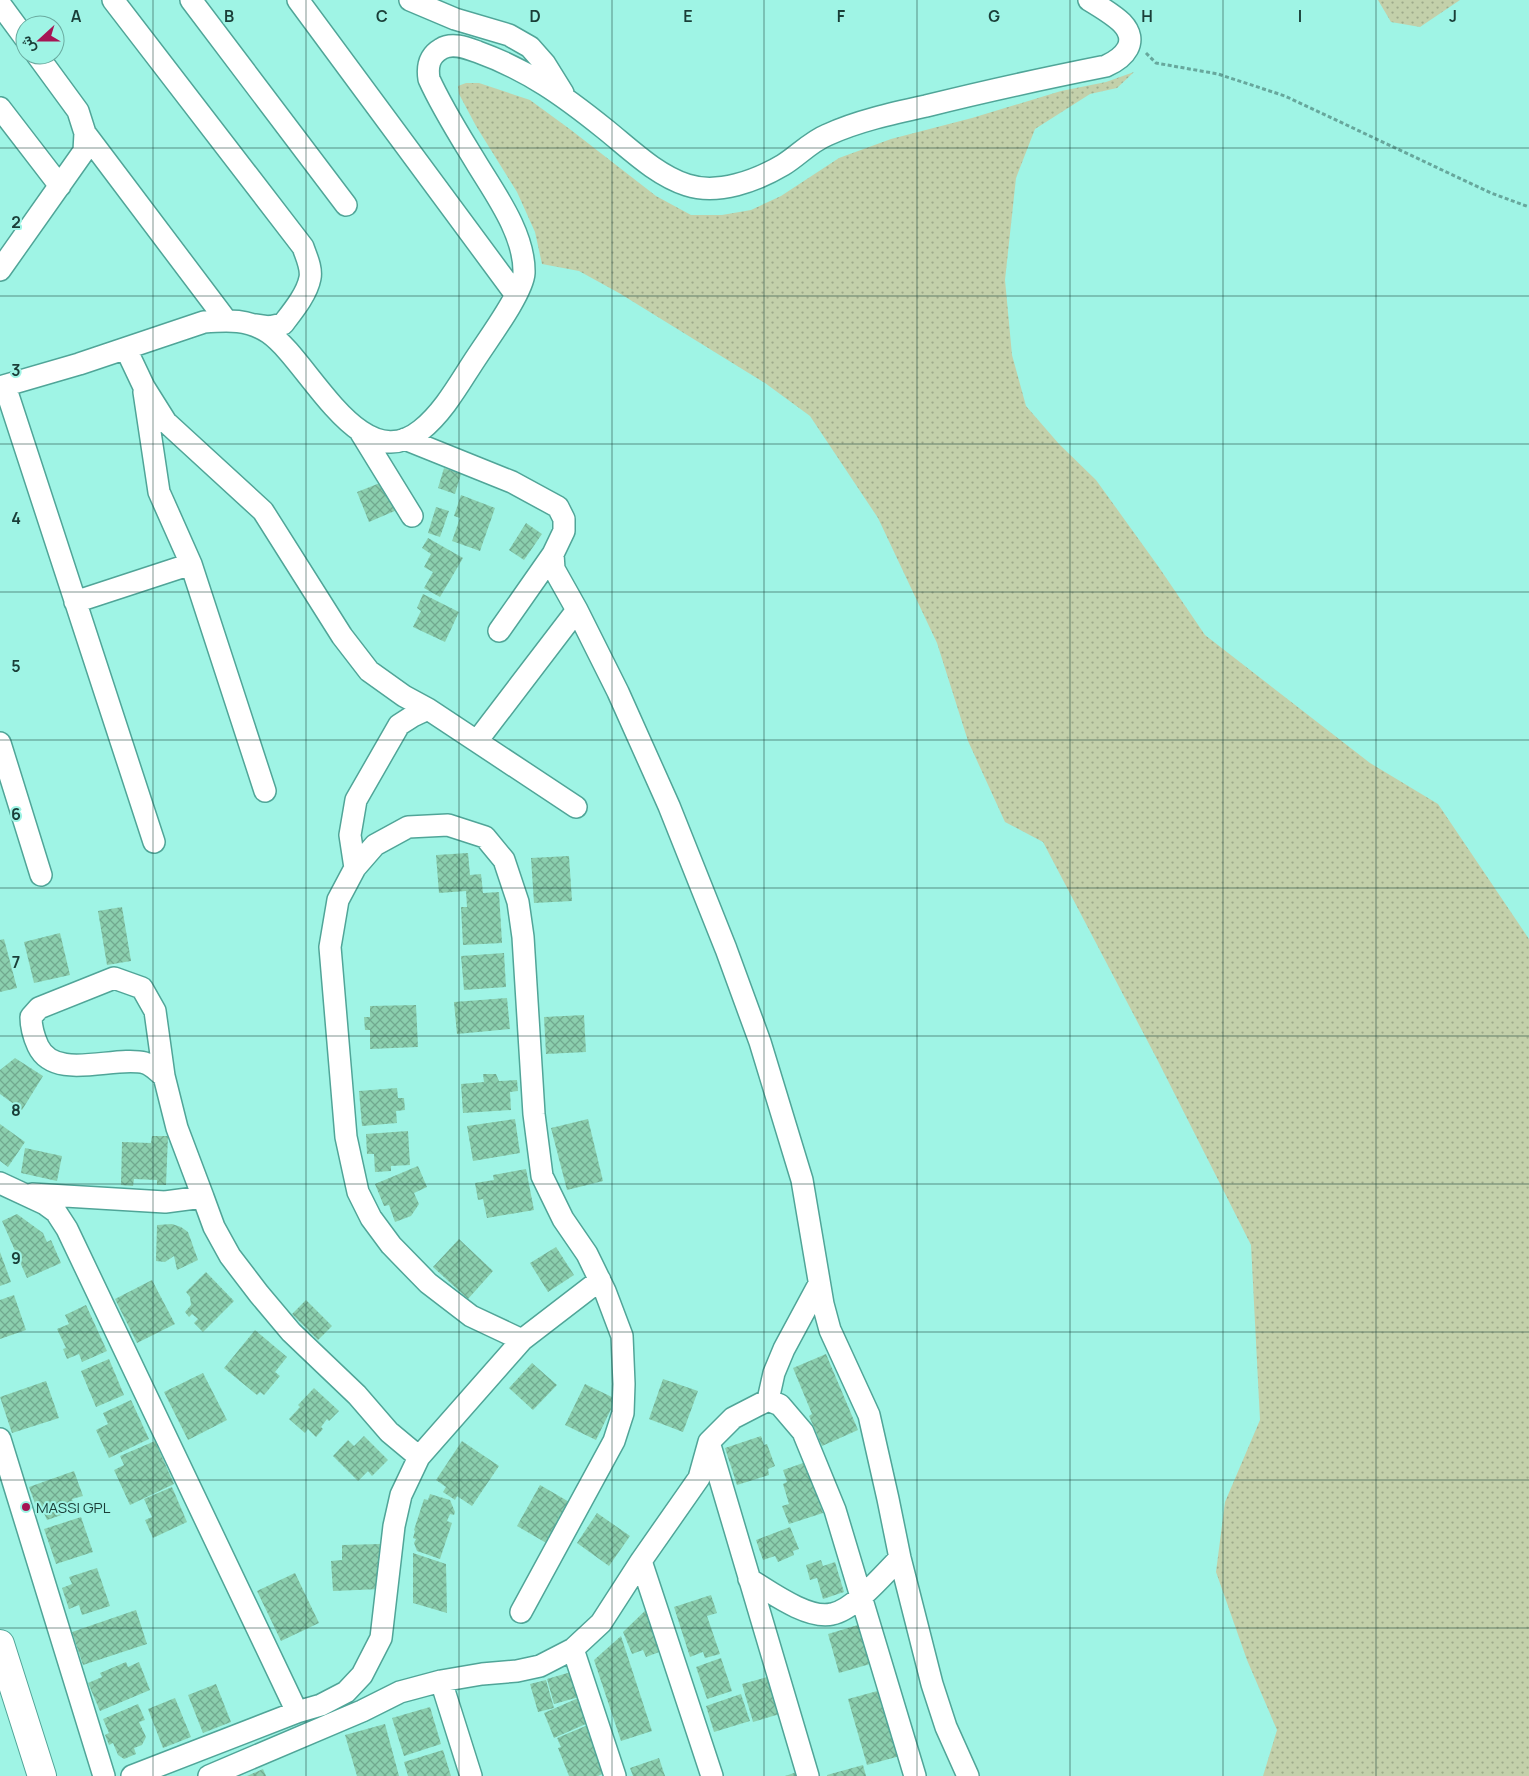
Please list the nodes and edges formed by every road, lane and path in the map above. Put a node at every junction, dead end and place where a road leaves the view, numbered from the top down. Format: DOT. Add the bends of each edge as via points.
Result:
graph roads {
  1 [pos="114,0"];
  2 [pos="191,0"];
  3 [pos="298,0"];
  4 [pos="410,0"];
  5 [pos="1089,0"];
  6 [pos="0,4"];
  7 [pos="15,24"];
  8 [pos="1127,32"];
  9 [pos="44,65"];
  10 [pos="565,98"];
  11 [pos="0,108"];
  12 [pos="85,132"];
  13 [pos="60,186"];
  14 [pos="346,205"];
  15 [pos="1529,207"];
  16 [pos="3,258"];
  17 [pos="516,296"];
  18 [pos="226,320"];
  19 [pos="255,325"];
  20 [pos="126,349"];
  21 [pos="2,387"];
  22 [pos="144,387"];
  23 [pos="361,433"];
  24 [pos="405,439"];
  25 [pos="412,516"];
  26 [pos="553,554"];
  27 [pos="191,564"];
  28 [pos="75,602"];
  29 [pos="577,610"];
  30 [pos="499,631"];
  31 [pos="428,709"];
  32 [pos="477,741"];
  33 [pos="0,742"];
  34 [pos="265,791"];
  35 [pos="576,807"];
  36 [pos="154,842"];
  37 [pos="355,868"];
  38 [pos="41,875"];
  39 [pos="164,1076"];
  40 [pos="0,1183"];
  41 [pos="24,1194"];
  42 [pos="203,1197"];
  43 [pos="600,1280"];
  44 [pos="819,1284"];
  45 [pos="522,1340"];
  46 [pos="768,1400"];
  47 [pos="0,1438"];
  48 [pos="709,1442"];
  49 [pos="419,1457"];
  50 [pos="900,1558"];
  51 [pos="642,1560"];
  52 [pos="749,1579"];
  53 [pos="861,1597"];
  54 [pos="521,1612"];
  55 [pos="0,1644"];
  56 [pos="573,1649"];
  57 [pos="441,1681"];
  58 [pos="297,1712"];
  59 [pos="42,1776"];
  60 [pos="104,1776"];
  61 [pos="132,1776"];
  62 [pos="209,1776"];
  63 [pos="471,1776"];
  64 [pos="615,1776"];
  65 [pos="712,1776"];
  66 [pos="808,1776"];
  67 [pos="914,1776"];
  68 [pos="968,1776"];
  1 -- 19 [label="street" via="303,247 310,278 298,303 283,324"];
  2 -- 14 [label="street"];
  3 -- 17 [label="street"];
  4 -- 10 [label="street" via="456,19 509,35 530,47 545,64"];
  5 -- 8 [label="street" via="1122,23"];
  6 -- 7 [label="street"];
  8 -- 10 [label="street" via="1129,48 1120,59 1106,66 882,116 826,135 783,165 733,186 718,188 688,185 669,177"];
  8 -- 15 [label="path" via="1156,63 1218,74 1285,96 1483,190"];
  9 -- 12 [label="street" via="78,111"];
  10 -- 17 [label="street" via="526,72 465,48 441,49 429,61 429,78 436,94 505,210 520,244 524,275"];
  11 -- 13 [label="street"];
  12 -- 13 [label="street" via="84,152"];
  12 -- 18 [label="street"];
  13 -- 16 [label="street"];
  17 -- 24 [label="street" via="436,415"];
  18 -- 19 [label="street"];
  18 -- 20 [label="street" via="204,322"];
  19 -- 23 [label="street" via="285,347 346,421"];
  20 -- 21 [label="street"];
  20 -- 22 [label="street"];
  21 -- 28 [label="street"];
  22 -- 27 [label="street" via="158,492"];
  22 -- 31 [label="street" via="166,422 264,511 342,636 369,671"];
  23 -- 24 [label="street" via="382,441"];
  23 -- 25 [label="street"];
  24 -- 26 [label="street" via="512,482 558,507 564,519 564,531"];
  26 -- 29 [label="street" via="554,569"];
  26 -- 30 [label="street"];
  27 -- 28 [label="street"];
  27 -- 34 [label="street"];
  28 -- 36 [label="street"];
  29 -- 32 [label="street"];
  29 -- 44 [label="street" via="669,806 760,1042 802,1180"];
  31 -- 32 [label="street"];
  31 -- 37 [label="street" via="399,725 356,800 350,835"];
  32 -- 35 [label="street"];
  33 -- 38 [label="street"];
  37 -- 43 [label="street" via="375,845 408,828 448,825 485,837 504,860 518,902 525,957 534,1114 542,1176 563,1219"];
  37 -- 45 [label="street" via="338,900 330,947 346,1136 358,1192 371,1218 391,1245 428,1283 471,1316"];
  39 -- 39 [label="street" via="155,1011 142,988 114,978 39,1008 31,1016 31,1030 42,1054 65,1065 146,1064"];
  39 -- 42 [label="street" via="177,1128"];
  40 -- 41 [label="street"];
  41 -- 42 [label="street" via="165,1202"];
  41 -- 58 [label="street" via="56,1212 67,1229"];
  42 -- 49 [label="street" via="230,1256 259,1294 291,1332 357,1395 389,1432"];
  43 -- 45 [label="street"];
  43 -- 54 [label="street" via="622,1336 623,1413 614,1441"];
  44 -- 46 [label="street" via="784,1349"];
  44 -- 50 [label="street" via="830,1330 869,1415"];
  45 -- 49 [label="street"];
  46 -- 48 [label="street" via="733,1418"];
  46 -- 53 [label="street" via="780,1405 803,1432 835,1510"];
  47 -- 60 [label="street"];
  48 -- 51 [label="street" via="699,1478"];
  48 -- 52 [label="street"];
  49 -- 58 [label="street" via="400,1495 381,1638 362,1675 346,1692"];
  50 -- 53 [label="street"];
  50 -- 68 [label="street" via="932,1684 946,1727"];
  51 -- 56 [label="street" via="602,1623"];
  51 -- 65 [label="street"];
  52 -- 53 [label="street" via="787,1603 817,1614 832,1614"];
  52 -- 66 [label="street"];
  53 -- 67 [label="street"];
  55 -- 59 [label="main road"];
  56 -- 57 [label="street" via="540,1666"];
  56 -- 64 [label="street"];
  57 -- 62 [label="street" via="400,1692"];
  57 -- 63 [label="street"];
  58 -- 61 [label="street"];
}
